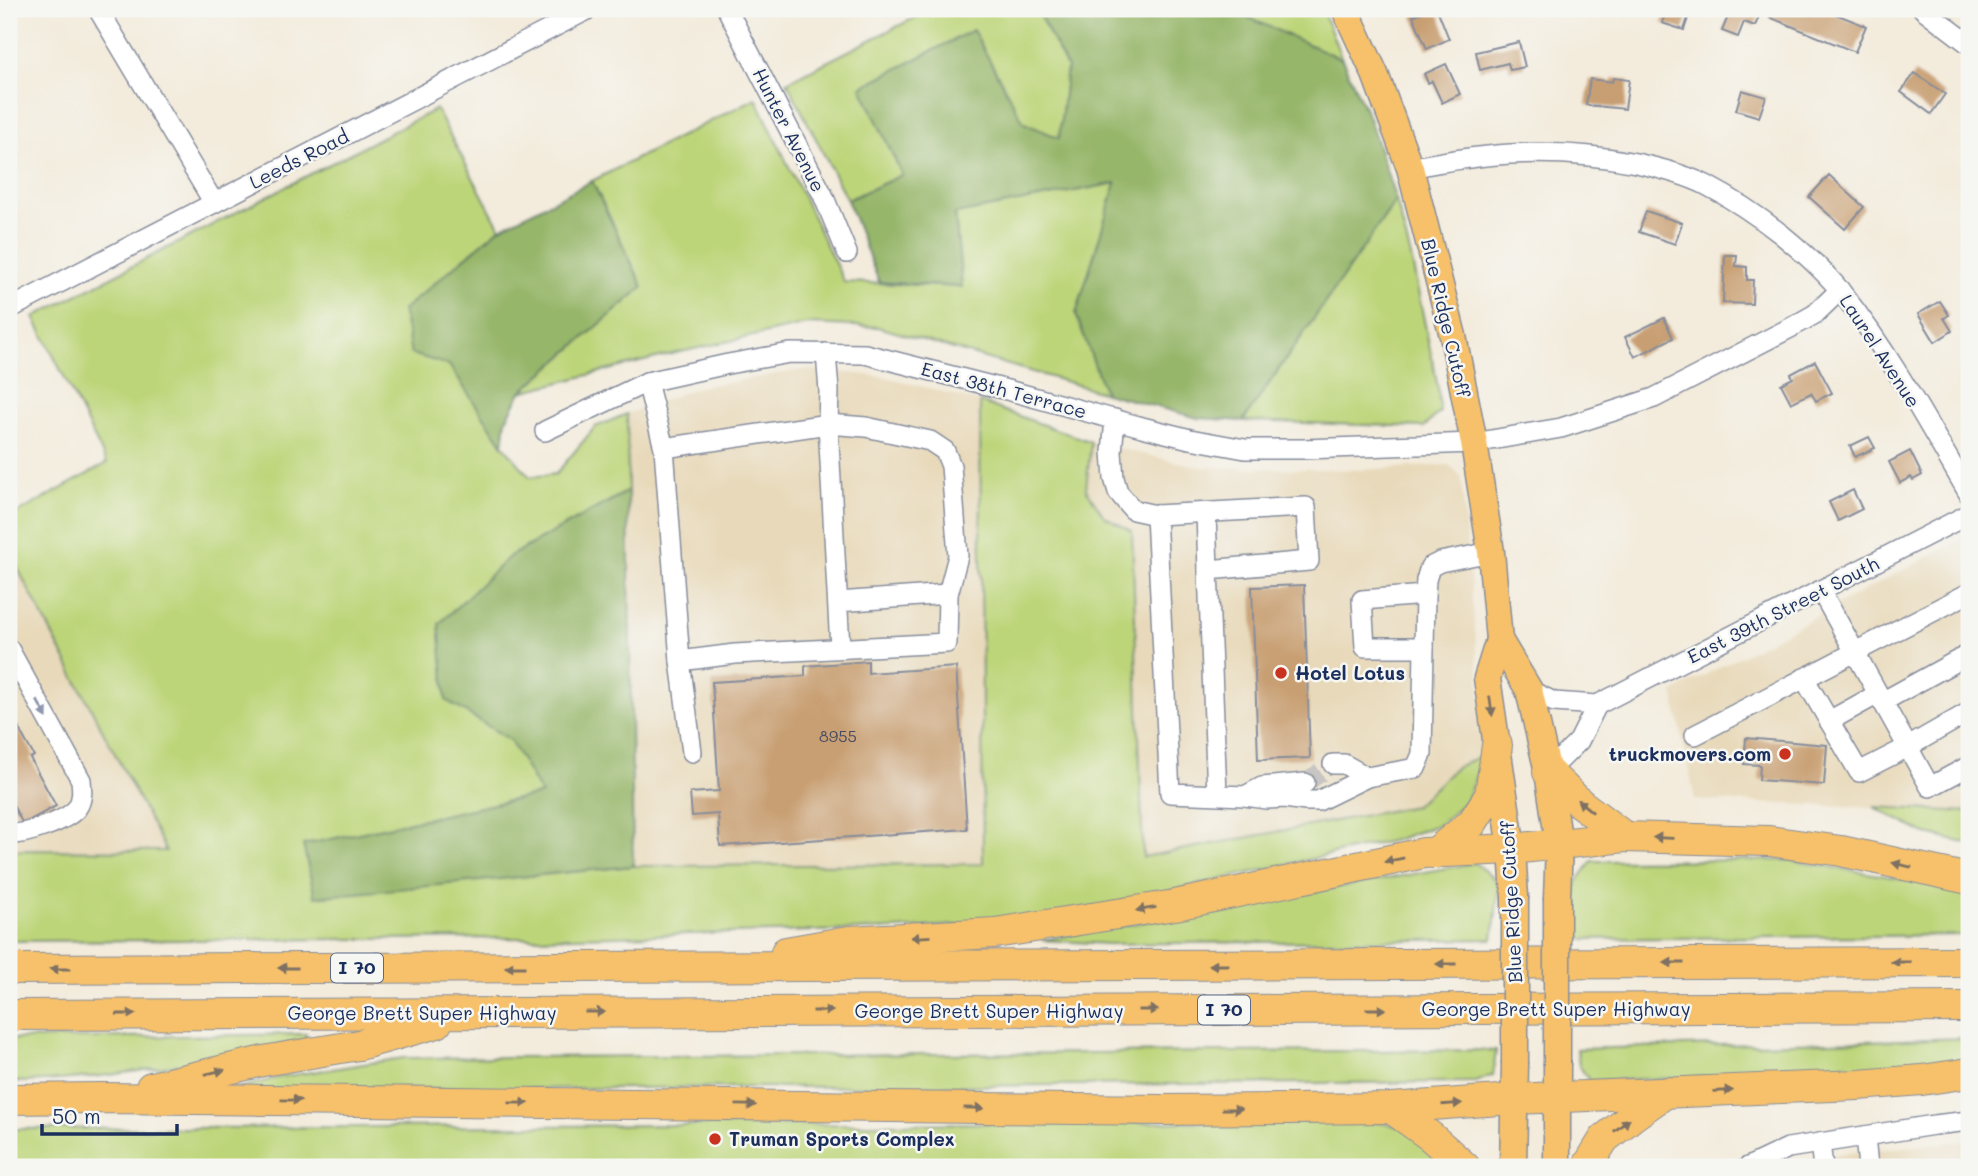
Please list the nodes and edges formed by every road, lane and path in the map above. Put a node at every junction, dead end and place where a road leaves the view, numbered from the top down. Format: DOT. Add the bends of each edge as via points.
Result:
graph roads {
  1 [pos="98,9"];
  2 [pos="589,9"];
  3 [pos="727,9"];
  4 [pos="1345,9"];
  5 [pos="1923,9"];
  6 [pos="1969,44"];
  7 [pos="1410,168"];
  8 [pos="214,203"];
  9 [pos="848,253"];
  10 [pos="1840,290"];
  11 [pos="9,309"];
  12 [pos="826,353"];
  13 [pos="646,382"];
  14 [pos="1115,419"];
  15 [pos="828,424"];
  16 [pos="545,431"];
  17 [pos="1474,443"];
  18 [pos="664,448"];
  19 [pos="1969,494"];
  20 [pos="1206,513"];
  21 [pos="1969,514"];
  22 [pos="1156,516"];
  23 [pos="1491,552"];
  24 [pos="1208,570"];
  25 [pos="1821,591"];
  26 [pos="1969,593"];
  27 [pos="948,594"];
  28 [pos="1425,595"];
  29 [pos="838,602"];
  30 [pos="1499,640"];
  31 [pos="1424,647"];
  32 [pos="840,648"];
  33 [pos="9,649"];
  34 [pos="1855,652"];
  35 [pos="1969,654"];
  36 [pos="680,661"];
  37 [pos="1804,678"];
  38 [pos="1529,690"];
  39 [pos="1880,698"];
  40 [pos="1597,705"];
  41 [pos="1969,712"];
  42 [pos="1829,721"];
  43 [pos="1695,735"];
  44 [pos="1497,745"];
  45 [pos="1908,747"];
  46 [pos="692,752"];
  47 [pos="1333,764"];
  48 [pos="1969,766"];
  49 [pos="1548,772"];
  50 [pos="1367,777"];
  51 [pos="1305,783"];
  52 [pos="1217,794"];
  53 [pos="1245,796"];
  54 [pos="9,834"];
  55 [pos="1625,837"];
  56 [pos="1559,844"];
  57 [pos="1512,849"];
  58 [pos="1435,853"];
  59 [pos="1969,879"];
  60 [pos="1969,962"];
  61 [pos="706,967"];
  62 [pos="9,969"];
  63 [pos="1969,1007"];
  64 [pos="478,1013"];
  65 [pos="9,1015"];
  66 [pos="1969,1073"];
  67 [pos="1667,1092"];
  68 [pos="101,1098"];
  69 [pos="1557,1098"];
  70 [pos="9,1099"];
  71 [pos="1513,1099"];
  72 [pos="1391,1108"];
  73 [pos="1969,1121"];
  74 [pos="1865,1136"];
  75 [pos="1820,1143"];
  76 [pos="1465,1167"];
  77 [pos="1513,1167"];
  78 [pos="1558,1167"];
  79 [pos="1587,1167"];
  80 [pos="1748,1167"];
  81 [pos="1823,1167"];
  82 [pos="1868,1167"];
  1 -- 8 [label="street"];
  2 -- 8 [label="street, Leeds Road"];
  3 -- 9 [label="street, Hunter Avenue"];
  4 -- 7 [label="main road, Blue Ridge Cutoff"];
  5 -- 6 [label="street"];
  7 -- 10 [label="street, Laurel Avenue" via="1478,156 1543,152 1601,156 1665,169 1705,184 1757,215 1804,252"];
  7 -- 17 [label="main road, Blue Ridge Cutoff"];
  8 -- 11 [label="street, Leeds Road"];
  10 -- 17 [label="street, East 38th Terrace" via="1815,314 1654,398 1560,428"];
  10 -- 19 [label="street, Laurel Avenue" via="1876,339"];
  12 -- 13 [label="street, East 38th Terrace" via="790,353"];
  12 -- 14 [label="street, East 38th Terrace" via="866,354"];
  12 -- 15 [label="street"];
  13 -- 16 [label="street, East 38th Terrace"];
  13 -- 18 [label="street"];
  14 -- 17 [label="street, East 38th Terrace" via="1245,449"];
  14 -- 22 [label="street" via="1112,452 1118,492 1133,510"];
  15 -- 18 [label="street"];
  15 -- 27 [label="street" via="930,441 945,451 951,466 957,556"];
  15 -- 29 [label="street"];
  17 -- 23 [label="main road, Blue Ridge Cutoff"];
  18 -- 36 [label="street"];
  20 -- 22 [label="street"];
  20 -- 24 [label="street"];
  20 -- 24 [label="street" via="1306,507 1309,561"];
  21 -- 25 [label="street, East 39th Street South"];
  22 -- 52 [label="street" via="1170,793"];
  23 -- 28 [label="street" via="1430,568"];
  23 -- 30 [label="main road, Blue Ridge Cutoff"];
  24 -- 52 [label="street"];
  25 -- 34 [label="street"];
  25 -- 40 [label="street, East 39th Street South"];
  26 -- 34 [label="street"];
  27 -- 29 [label="street"];
  27 -- 32 [label="street" via="947,643"];
  28 -- 31 [label="street"];
  28 -- 31 [label="street" via="1362,600 1365,647"];
  29 -- 32 [label="street"];
  30 -- 38 [label="main road, Blue Ridge Cutoff"];
  30 -- 44 [label="main road, Blue Ridge Cutoff, one-way" via="1487,678"];
  31 -- 50 [label="street" via="1422,754 1416,768"];
  32 -- 36 [label="street"];
  33 -- 54 [label="street, one-way" via="81,780 83,795 76,809 59,821"];
  34 -- 37 [label="street"];
  34 -- 39 [label="street"];
  35 -- 39 [label="street"];
  36 -- 46 [label="street"];
  37 -- 42 [label="street"];
  37 -- 43 [label="street"];
  38 -- 40 [label="street" via="1554,702"];
  38 -- 49 [label="main road, Blue Ridge Cutoff"];
  39 -- 42 [label="street"];
  39 -- 45 [label="street"];
  40 -- 49 [label="street" via="1578,741"];
  41 -- 45 [label="street"];
  42 -- 45 [label="street" via="1859,772"];
  44 -- 57 [label="main road, Blue Ridge Cutoff"];
  44 -- 58 [label="highway" via="1490,795 1472,823"];
  45 -- 48 [label="street" via="1930,787"];
  47 -- 50 [label="street" via="1344,764"];
  55 -- 49 [label="highway, one-way"];
  49 -- 56 [label="main road, Blue Ridge Cutoff"];
  50 -- 53 [label="street" via="1318,801"];
  51 -- 53 [label="street" via="1262,787"];
  52 -- 53 [label="street"];
  55 -- 56 [label="highway"];
  59 -- 55 [label="highway, one-way" via="1779,842"];
  56 -- 57 [label="highway"];
  56 -- 69 [label="main road, Blue Ridge Cutoff, bridge"];
  57 -- 58 [label="highway"];
  57 -- 71 [label="main road, Blue Ridge Cutoff, bridge"];
  58 -- 61 [label="highway, one-way" via="1175,905 995,933 849,941"];
  60 -- 61 [label="highway, I 70, one-way"];
  61 -- 62 [label="highway, I 70, one-way"];
  64 -- 63 [label="highway, George Brett Super Highway / I 70, one-way"];
  65 -- 64 [label="highway, George Brett Super Highway / I 70, one-way"];
  68 -- 64 [label="highway, one-way" via="263,1061 359,1045"];
  67 -- 66 [label="highway, one-way" via="1858,1085"];
  67 -- 69 [label="highway"];
  79 -- 67 [label="highway, one-way" via="1604,1139"];
  68 -- 70 [label="highway"];
  68 -- 72 [label="highway, one-way" via="1151,1110"];
  69 -- 71 [label="highway"];
  69 -- 78 [label="main road, Blue Ridge Cutoff"];
  72 -- 71 [label="highway, one-way"];
  71 -- 77 [label="main road, Blue Ridge Cutoff"];
  72 -- 76 [label="highway"];
  73 -- 74 [label="street"];
  74 -- 75 [label="street"];
  74 -- 82 [label="street"];
  75 -- 80 [label="street" via="1788,1148"];
  75 -- 81 [label="street"];
}
